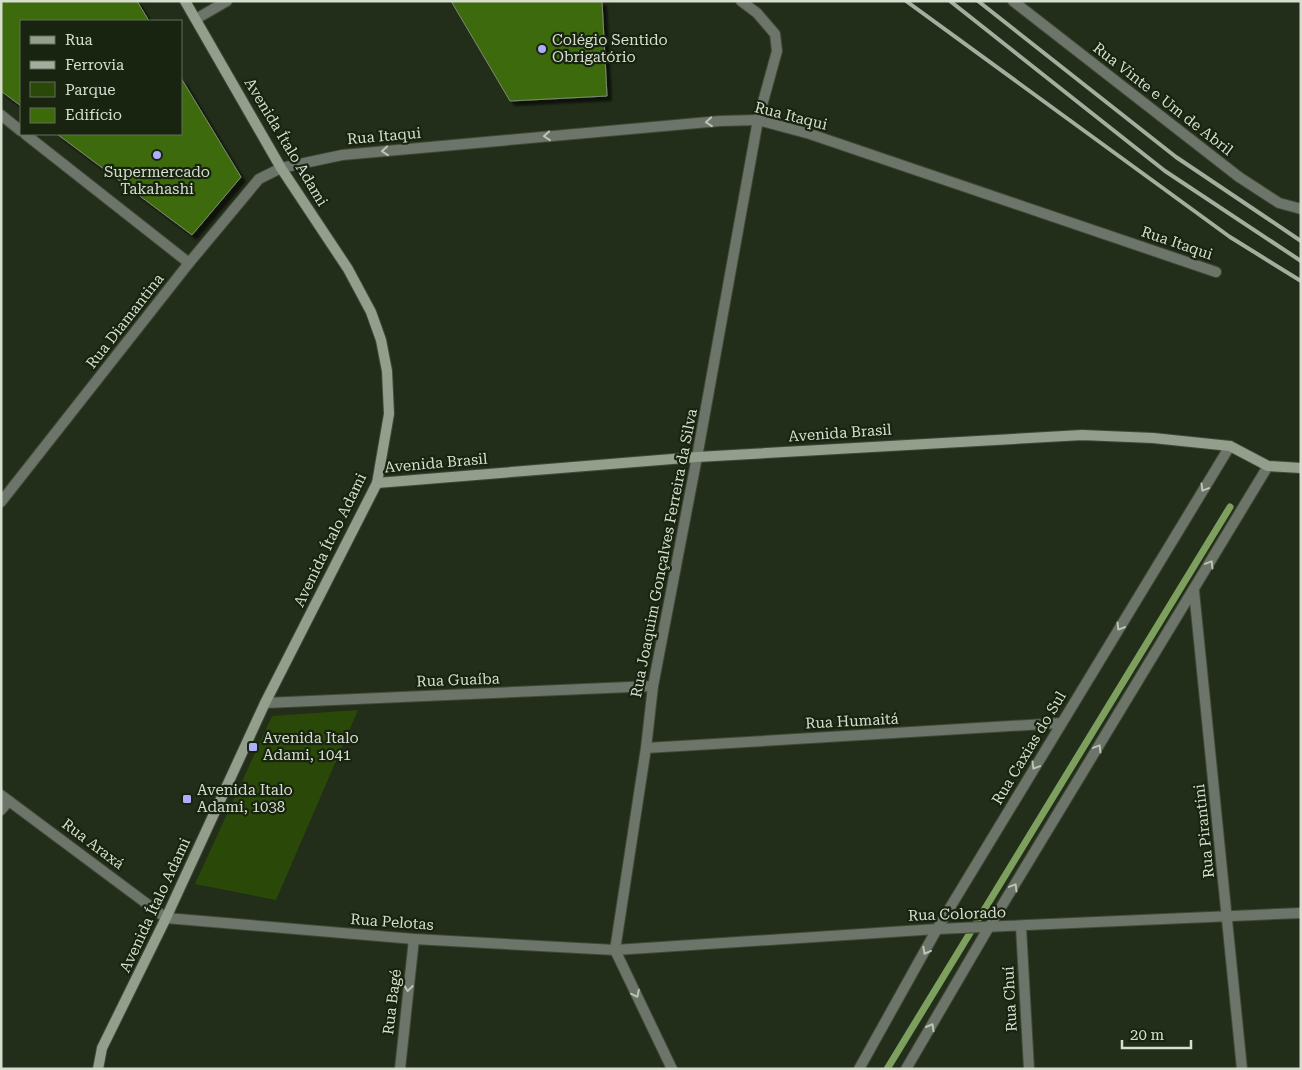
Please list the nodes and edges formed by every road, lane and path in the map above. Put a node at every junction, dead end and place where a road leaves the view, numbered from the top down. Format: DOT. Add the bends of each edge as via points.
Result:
graph roads {
  1 [pos="185,1"];
  2 [pos="227,1"];
  3 [pos="741,1"];
  4 [pos="1013,1"];
  5 [pos="196,20"];
  6 [pos="1,115"];
  7 [pos="758,120"];
  8 [pos="20,130"];
  9 [pos="26,135"];
  10 [pos="281,168"];
  11 [pos="1301,209"];
  12 [pos="189,263"];
  13 [pos="1216,272"];
  14 [pos="1230,446"];
  15 [pos="697,457"];
  16 [pos="1268,466"];
  17 [pos="1301,468"];
  18 [pos="377,483"];
  19 [pos="1,502"];
  20 [pos="1194,591"];
  21 [pos="652,686"];
  22 [pos="265,703"];
  23 [pos="1061,723"];
  24 [pos="646,748"];
  25 [pos="5,798"];
  26 [pos="1,810"];
  27 [pos="1301,913"];
  28 [pos="166,918"];
  29 [pos="1228,918"];
  30 [pos="985,927"];
  31 [pos="1021,927"];
  32 [pos="940,930"];
  33 [pos="414,939"];
  34 [pos="615,950"];
  35 [pos="98,1069"];
  36 [pos="400,1069"];
  37 [pos="672,1069"];
  38 [pos="859,1069"];
  39 [pos="906,1069"];
  40 [pos="1029,1069"];
  41 [pos="1242,1069"];
  1 -- 5 [label="main road, Avenida Ítalo Adami"];
  2 -- 5 [label="street"];
  3 -- 7 [label="street, Rua Joaquim Gonçalves Ferreira da Silva" via="757,13 775,34 776,51"];
  4 -- 11 [label="street, Rua Vinte e Um de Abril" via="1239,177 1278,203"];
  5 -- 10 [label="main road, Avenida Ítalo Adami"];
  6 -- 8 [label="street"];
  7 -- 10 [label="street, Rua Itaqui, one-way" via="351,154"];
  7 -- 13 [label="street, Rua Itaqui"];
  7 -- 15 [label="street, Rua Joaquim Gonçalves Ferreira da Silva"];
  9 -- 12 [label="street"];
  10 -- 12 [label="street, Rua Diamantina" via="259,180"];
  10 -- 18 [label="main road, Avenida Ítalo Adami" via="348,269 371,312 381,340 389,414"];
  12 -- 19 [label="street, Rua Diamantina"];
  14 -- 15 [label="main road, Avenida Brasil" via="1082,435"];
  14 -- 16 [label="main road, Avenida Brasil"];
  14 -- 23 [label="street, Rua Caxias do Sul, one-way"];
  15 -- 18 [label="main road, Avenida Brasil"];
  15 -- 21 [label="street, Rua Joaquim Gonçalves Ferreira da Silva"];
  16 -- 17 [label="main road, Avenida Brasil"];
  20 -- 16 [label="street, one-way"];
  18 -- 22 [label="main road, Avenida Ítalo Adami"];
  20 -- 29 [label="street, Rua Pirantini"];
  30 -- 20 [label="street, one-way"];
  21 -- 22 [label="street, Rua Guaíba"];
  21 -- 24 [label="street, Rua Joaquim Gonçalves Ferreira da Silva"];
  22 -- 28 [label="main road, Avenida Ítalo Adami"];
  23 -- 24 [label="street, Rua Humaitá"];
  23 -- 32 [label="street, Rua Caxias do Sul, one-way"];
  24 -- 34 [label="street, Rua Joaquim Gonçalves Ferreira da Silva"];
  25 -- 26 [label="street"];
  25 -- 28 [label="street, Rua Araxá"];
  27 -- 29 [label="street, Rua Colorado"];
  28 -- 33 [label="street, Rua Pelotas"];
  28 -- 35 [label="main road, Avenida Ítalo Adami" via="102,1048"];
  29 -- 31 [label="street, Rua Colorado"];
  29 -- 41 [label="street, Rua Pirantini"];
  30 -- 31 [label="street, Rua Colorado"];
  30 -- 32 [label="street, Rua Colorado"];
  39 -- 30 [label="street, one-way"];
  31 -- 40 [label="street, Rua Chuí"];
  32 -- 34 [label="street, Rua Colorado"];
  32 -- 38 [label="street, Rua Caxias do Sul, one-way"];
  33 -- 34 [label="street, Rua Pelotas"];
  33 -- 36 [label="street, Rua Bagé, one-way"];
  34 -- 37 [label="street, one-way"];
}
